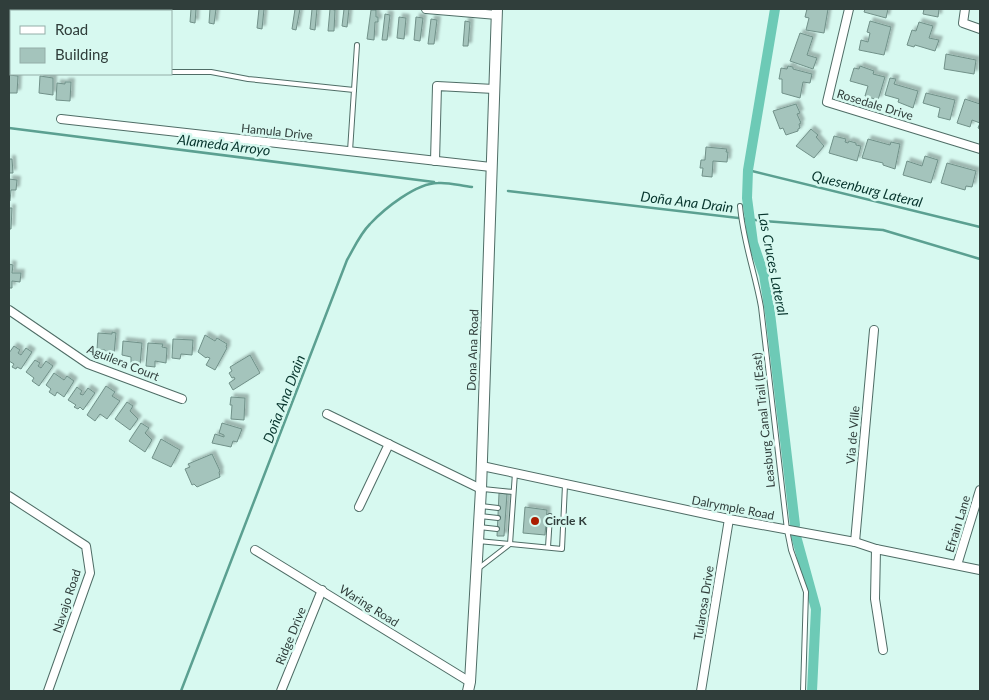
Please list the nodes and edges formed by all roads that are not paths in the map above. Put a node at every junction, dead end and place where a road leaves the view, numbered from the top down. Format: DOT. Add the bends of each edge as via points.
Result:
graph roads {
  1 [pos="426,9"];
  2 [pos="849,9"];
  3 [pos="965,9"];
  4 [pos="497,12"];
  5 [pos="980,28"];
  6 [pos="357,45"];
  7 [pos="172,72"];
  8 [pos="494,89"];
  9 [pos="354,90"];
  10 [pos="61,118"];
  11 [pos="980,149"];
  12 [pos="350,151"];
  13 [pos="435,161"];
  14 [pos="491,167"];
  15 [pos="740,206"];
  16 [pos="9,310"];
  17 [pos="874,330"];
  18 [pos="182,399"];
  19 [pos="327,414"];
  20 [pos="389,444"];
  21 [pos="482,466"];
  22 [pos="515,473"];
  23 [pos="565,484"];
  24 [pos="481,489"];
  25 [pos="980,490"];
  26 [pos="513,492"];
  27 [pos="9,496"];
  28 [pos="360,507"];
  29 [pos="498,508"];
  30 [pos="506,508"];
  31 [pos="512,509"];
  32 [pos="550,516"];
  33 [pos="480,517"];
  34 [pos="498,518"];
  35 [pos="505,519"];
  36 [pos="729,519"];
  37 [pos="511,520"];
  38 [pos="497,529"];
  39 [pos="505,530"];
  40 [pos="511,530"];
  41 [pos="787,530"];
  42 [pos="478,541"];
  43 [pos="855,542"];
  44 [pos="510,544"];
  45 [pos="548,547"];
  46 [pos="876,548"];
  47 [pos="255,550"];
  48 [pos="957,565"];
  49 [pos="477,569"];
  50 [pos="980,570"];
  51 [pos="322,590"];
  52 [pos="883,650"];
  53 [pos="469,687"];
  54 [pos="48,691"];
  55 [pos="281,691"];
  56 [pos="701,691"];
  57 [pos="803,691"];
  1 -- 4 [label="street"];
  2 -- 11 [label="street, Rosedale Drive" via="827,102"];
  3 -- 5 [label="street" via="962,23"];
  4 -- 8 [label="street, Dona Ana Road"];
  6 -- 9 [label="lane"];
  7 -- 9 [label="lane" via="211,72"];
  8 -- 13 [label="street" via="438,86"];
  8 -- 14 [label="street, Dona Ana Road"];
  9 -- 12 [label="lane"];
  10 -- 12 [label="street, Hamula Drive"];
  12 -- 13 [label="street, Hamula Drive"];
  13 -- 14 [label="street, Hamula Drive"];
  14 -- 21 [label="street, Dona Ana Road"];
  15 -- 41 [label="lane, Leasburg Canal Trail (East)" via="742,230 761,308"];
  16 -- 18 [label="street, Aguilera Court" via="88,364"];
  17 -- 43 [label="street, Via de Ville"];
  19 -- 20 [label="street"];
  20 -- 24 [label="street"];
  20 -- 28 [label="street"];
  21 -- 22 [label="street, Dalrymple Road"];
  21 -- 24 [label="street, Dona Ana Road"];
  22 -- 23 [label="street, Dalrymple Road"];
  22 -- 26 [label="lane"];
  23 -- 36 [label="street, Dalrymple Road"];
  23 -- 45 [label="lane" via="562,549"];
  24 -- 26 [label="lane"];
  24 -- 33 [label="street, Dona Ana Road"];
  25 -- 48 [label="street, Efrain Lane"];
  26 -- 31 [label="lane"];
  27 -- 54 [label="street, Navajo Road" via="86,546 90,573"];
  29 -- 33 [label="lane"];
  30 -- 31 [label="lane"];
  31 -- 37 [label="lane"];
  32 -- 45 [label="lane"];
  33 -- 34 [label="lane"];
  33 -- 38 [label="lane"];
  33 -- 42 [label="street, Dona Ana Road"];
  35 -- 37 [label="lane"];
  36 -- 41 [label="street, Dalrymple Road"];
  36 -- 56 [label="street, Tularosa Drive"];
  37 -- 40 [label="lane"];
  39 -- 40 [label="lane"];
  40 -- 44 [label="lane"];
  41 -- 43 [label="street, Dalrymple Road"];
  41 -- 57 [label="lane, Leasburg Canal Trail (East)" via="806,592"];
  42 -- 44 [label="lane"];
  42 -- 49 [label="street, Dona Ana Road"];
  43 -- 46 [label="street, Dalrymple Road"];
  44 -- 45 [label="lane"];
  44 -- 49 [label="lane"];
  46 -- 48 [label="street, Dalrymple Road"];
  46 -- 52 [label="street" via="875,599"];
  47 -- 51 [label="street, Waring Road"];
  48 -- 50 [label="street, Dalrymple Road"];
  49 -- 53 [label="street, Dona Ana Road"];
  51 -- 53 [label="street, Waring Road"];
  51 -- 55 [label="street, Ridge Drive"];
}
